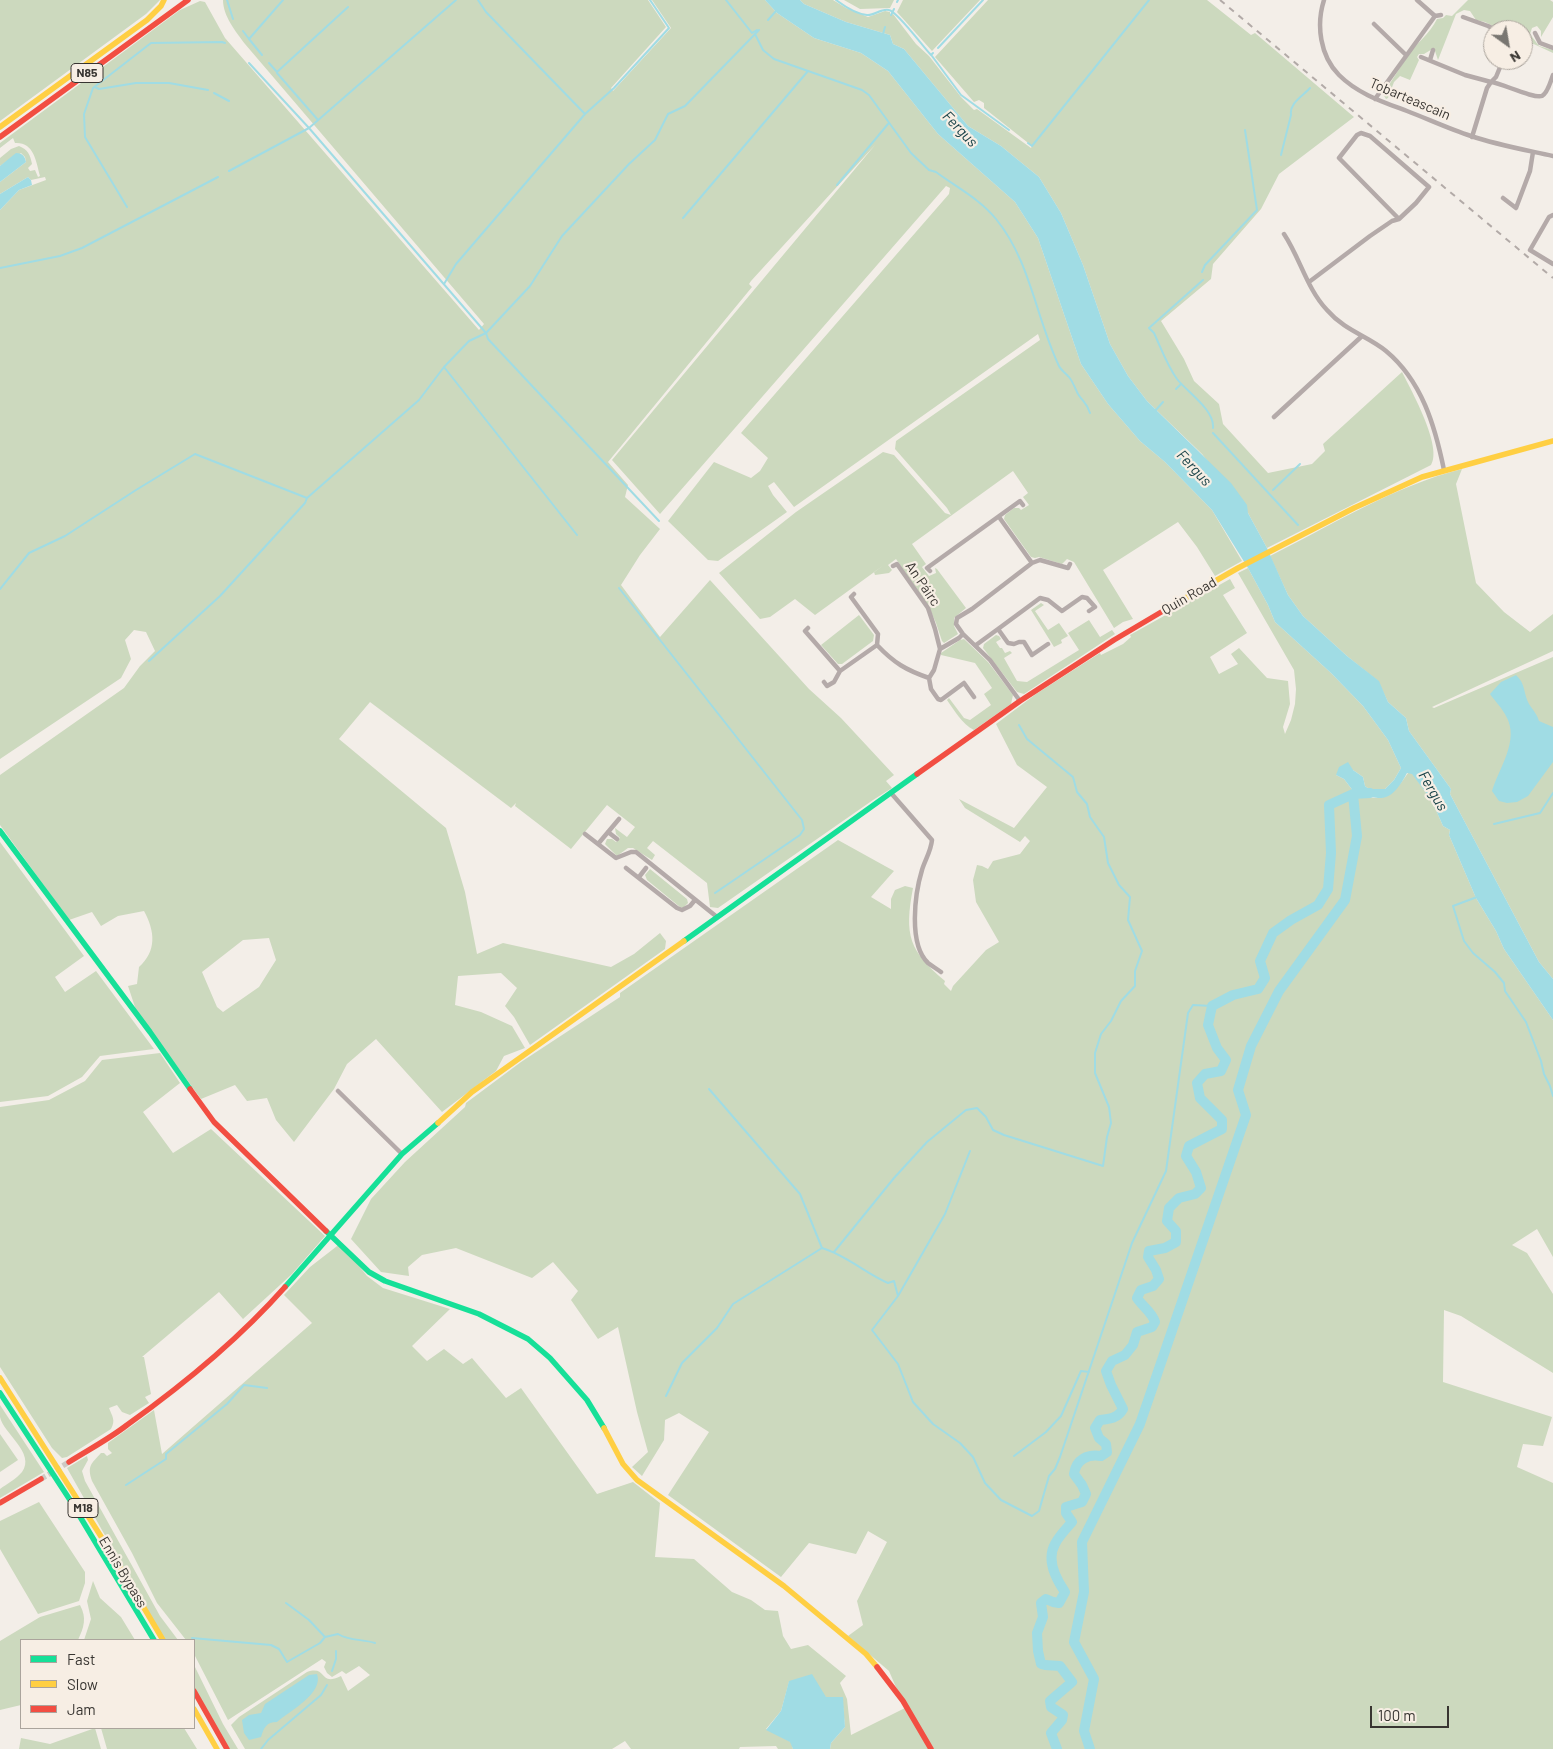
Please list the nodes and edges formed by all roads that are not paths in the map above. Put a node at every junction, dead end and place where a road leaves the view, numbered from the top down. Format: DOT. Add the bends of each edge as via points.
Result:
graph roads {
  1 [pos="164,0"];
  2 [pos="188,0"];
  3 [pos="1324,0"];
  4 [pos="1417,0"];
  5 [pos="1441,15"];
  6 [pos="1435,16"];
  7 [pos="1463,17"];
  8 [pos="1374,24"];
  9 [pos="1483,24"];
  10 [pos="1535,33"];
  11 [pos="1553,48"];
  12 [pos="1433,50"];
  13 [pos="1406,55"];
  14 [pos="1421,57"];
  15 [pos="1430,60"];
  16 [pos="1499,70"];
  17 [pos="1553,74"];
  18 [pos="1491,82"];
  19 [pos="1375,99"];
  20 [pos="0,127"];
  21 [pos="0,137"];
  22 [pos="1472,137"];
  23 [pos="1534,152"];
  24 [pos="1553,156"];
  25 [pos="1503,198"];
  26 [pos="1553,215"];
  27 [pos="1399,219"];
  28 [pos="1284,234"];
  29 [pos="1553,264"];
  30 [pos="1309,282"];
  31 [pos="1361,337"];
  32 [pos="1274,417"];
  33 [pos="1553,441"];
  34 [pos="1444,470"];
  35 [pos="1023,505"];
  36 [pos="999,517"];
  37 [pos="1032,563"];
  38 [pos="1070,564"];
  39 [pos="893,566"];
  40 [pos="930,572"];
  41 [pos="854,594"];
  42 [pos="1089,611"];
  43 [pos="808,628"];
  44 [pos="998,629"];
  45 [pos="964,634"];
  46 [pos="1048,644"];
  47 [pos="877,645"];
  48 [pos="976,645"];
  49 [pos="940,649"];
  50 [pos="840,671"];
  51 [pos="929,678"];
  52 [pos="824,682"];
  53 [pos="974,697"];
  54 [pos="1020,701"];
  55 [pos="891,794"];
  56 [pos="619,819"];
  57 [pos="0,831"];
  58 [pos="608,832"];
  59 [pos="585,834"];
  60 [pos="617,839"];
  61 [pos="598,844"];
  62 [pos="626,868"];
  63 [pos="646,868"];
  64 [pos="638,877"];
  65 [pos="695,900"];
  66 [pos="717,917"];
  67 [pos="941,972"];
  68 [pos="338,1091"];
  69 [pos="402,1154"];
  70 [pos="332,1235"];
  71 [pos="0,1378"];
  72 [pos="0,1393"];
  73 [pos="69,1462"];
  74 [pos="41,1479"];
  75 [pos="0,1504"];
  76 [pos="153,1639"];
  77 [pos="163,1639"];
  78 [pos="195,1693"];
  79 [pos="195,1711"];
  80 [pos="217,1749"];
  81 [pos="227,1749"];
  82 [pos="931,1749"];
  1 -- 20 [label="main road, N85" via="146,20"];
  2 -- 21 [label="main road, N85"];
  3 -- 19 [label="street, Tobarteascain" via="1320,31 1331,65 1351,85"];
  4 -- 6 [label="street"];
  5 -- 6 [label="street"];
  6 -- 13 [label="street"];
  7 -- 9 [label="street"];
  8 -- 13 [label="street"];
  10 -- 11 [label="street" via="1540,43"];
  12 -- 15 [label="street"];
  13 -- 19 [label="street"];
  14 -- 15 [label="street"];
  15 -- 18 [label="street"];
  16 -- 18 [label="street"];
  17 -- 18 [label="street" via="1546,93 1537,97"];
  18 -- 22 [label="street"];
  19 -- 22 [label="street, Tobarteascain"];
  22 -- 23 [label="street, Tobarteascain"];
  23 -- 24 [label="street, Tobarteascain"];
  23 -- 25 [label="street" via="1516,208"];
  26 -- 29 [label="street" via="1530,250"];
  27 -- 27 [label="street" via="1339,158 1361,133 1370,136 1429,187"];
  27 -- 30 [label="street" via="1370,236"];
  28 -- 30 [label="street"];
  30 -- 31 [label="street" via="1327,311"];
  31 -- 32 [label="street"];
  31 -- 34 [label="street" via="1387,352 1416,385 1428,411"];
  33 -- 34 [label="main road, Quin Road"];
  34 -- 54 [label="main road, Quin Road" via="1354,508 1238,568 1114,640"];
  35 -- 36 [label="street" via="1020,501"];
  36 -- 37 [label="street"];
  36 -- 40 [label="street" via="927,568"];
  37 -- 38 [label="street" via="1040,560 1068,568"];
  37 -- 45 [label="street" via="957,618 956,624"];
  39 -- 49 [label="street, An Páirc" via="897,564 928,608"];
  41 -- 47 [label="street" via="850,597 878,634"];
  42 -- 44 [label="street" via="1095,607 1087,598 1082,597 1062,611 1040,598"];
  43 -- 50 [label="street" via="805,631"];
  44 -- 46 [label="street" via="1008,643 1024,642 1032,655"];
  44 -- 48 [label="street"];
  45 -- 48 [label="street"];
  45 -- 49 [label="street"];
  47 -- 50 [label="street"];
  47 -- 51 [label="street" via="893,662"];
  48 -- 54 [label="street"];
  49 -- 51 [label="street"];
  50 -- 52 [label="street" via="834,682 827,686"];
  51 -- 53 [label="street" via="931,690 938,699 964,683"];
  54 -- 55 [label="main road, Quin Road"];
  55 -- 66 [label="main road, Quin Road"];
  55 -- 67 [label="street" via="932,840 919,882 914,920 924,957"];
  56 -- 58 [label="street"];
  57 -- 70 [label="main road" via="199,1104"];
  58 -- 60 [label="street"];
  58 -- 61 [label="street"];
  59 -- 61 [label="street"];
  61 -- 65 [label="street" via="616,858 636,852"];
  62 -- 64 [label="street"];
  63 -- 64 [label="street"];
  64 -- 65 [label="street" via="677,908 682,910"];
  65 -- 66 [label="street"];
  66 -- 69 [label="main road, Quin Road" via="472,1092"];
  68 -- 69 [label="street"];
  69 -- 70 [label="main road, Quin Road"];
  70 -- 73 [label="main road, Quin Road" via="262,1313 186,1380 126,1426"];
  70 -- 82 [label="main road" via="376,1277 442,1300 528,1339 550,1358 587,1400 623,1464 637,1480 784,1586 866,1654 903,1701"];
  71 -- 77 [label="main road, Ennis Bypass / M18"];
  72 -- 76 [label="main road, Ennis Bypass / M18" via="70,1500"];
  74 -- 75 [label="main road"];
  78 -- 81 [label="main road"];
  79 -- 80 [label="main road"];
}
